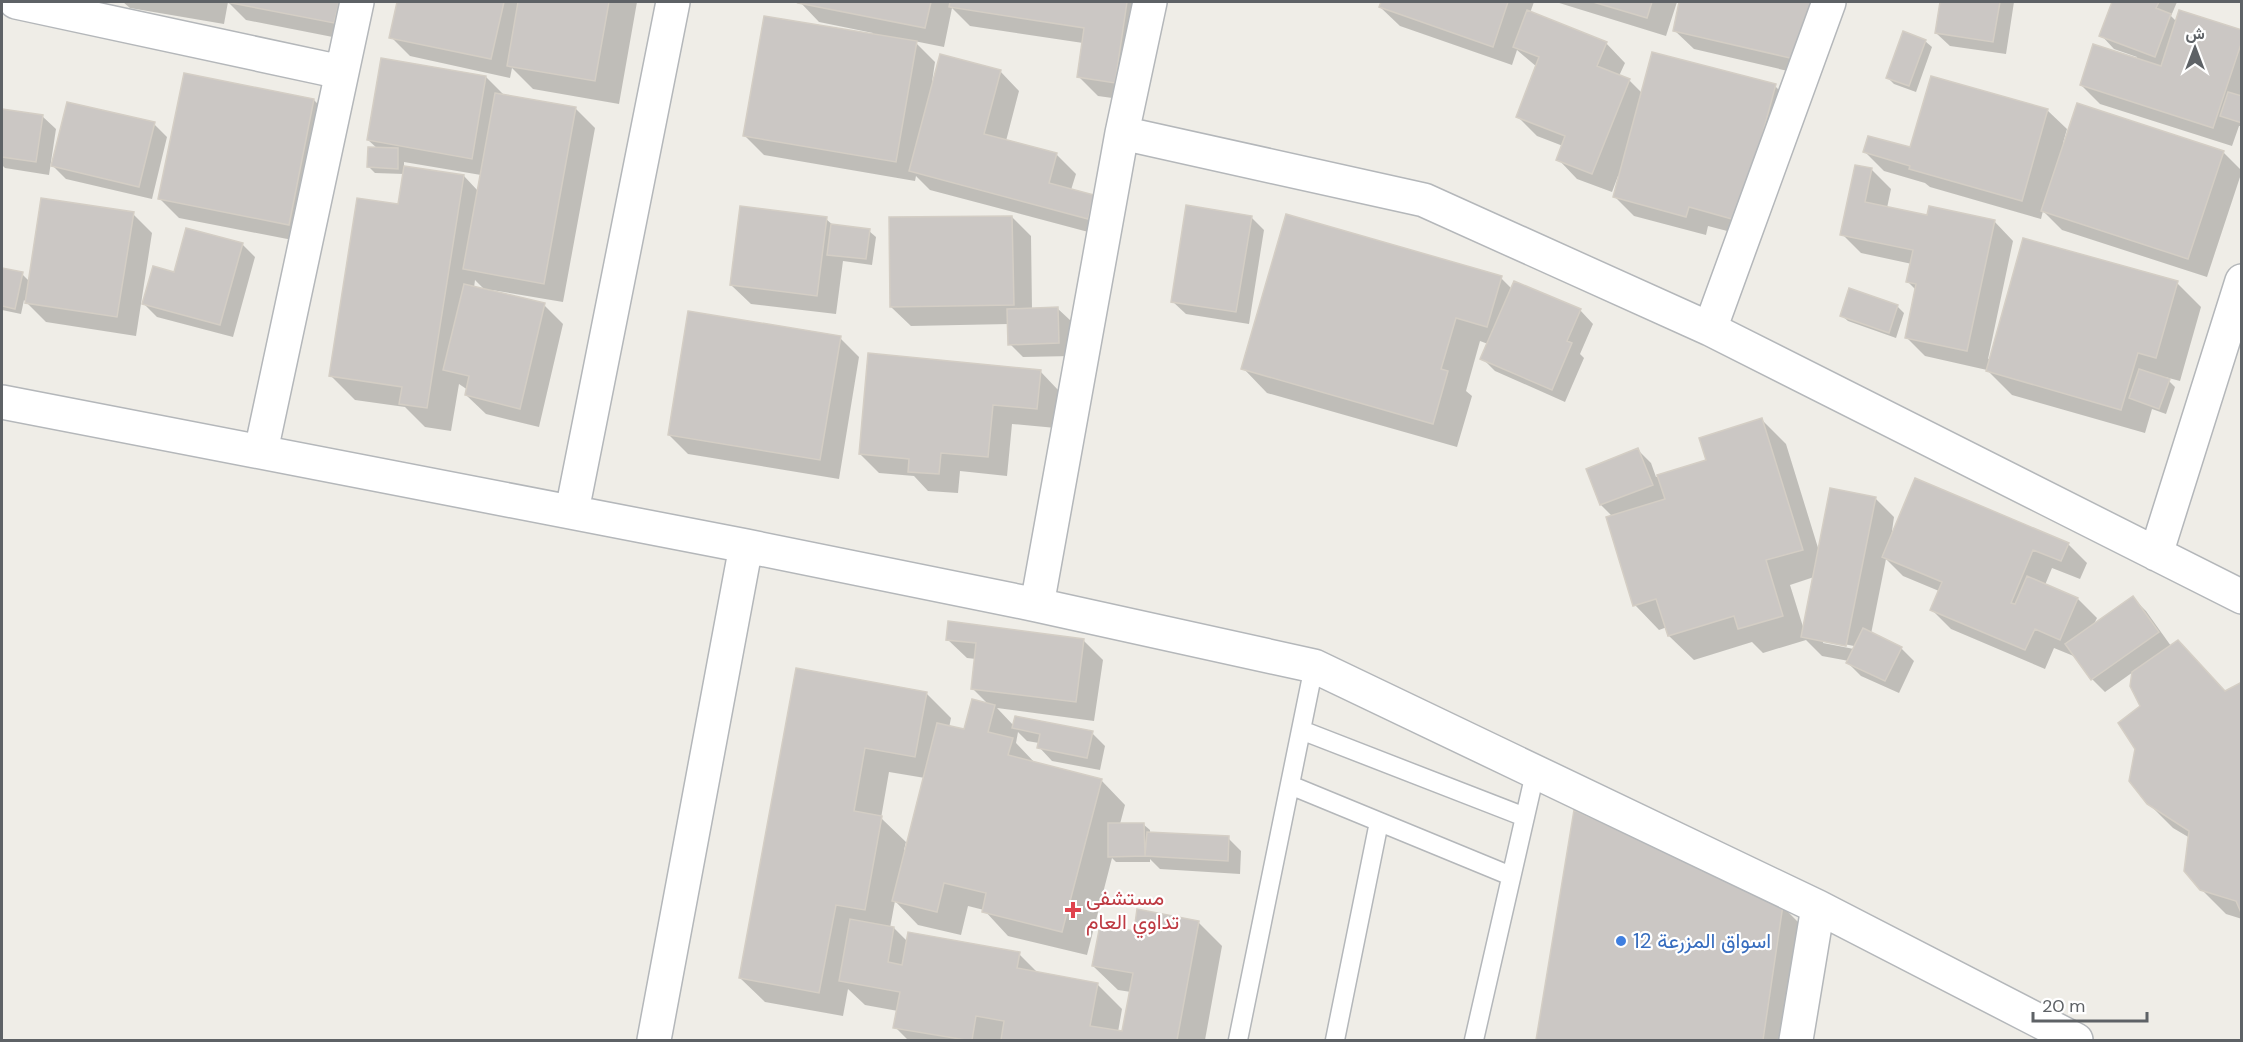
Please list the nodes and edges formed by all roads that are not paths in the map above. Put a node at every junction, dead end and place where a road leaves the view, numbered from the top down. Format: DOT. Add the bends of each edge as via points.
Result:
graph roads {
  1 [pos="16,2"];
  2 [pos="357,2"];
  3 [pos="674,2"];
  4 [pos="1150,2"];
  5 [pos="1829,2"];
  6 [pos="61,6"];
  7 [pos="341,72"];
  8 [pos="1122,133"];
  9 [pos="2241,281"];
  10 [pos="1710,329"];
  11 [pos="2,402"];
  12 [pos="261,451"];
  13 [pos="573,511"];
  14 [pos="746,546"];
  15 [pos="2156,554"];
  16 [pos="2241,597"];
  17 [pos="1037,605"];
  18 [pos="1314,666"];
  19 [pos="1301,730"];
  20 [pos="1535,772"];
  21 [pos="1290,784"];
  22 [pos="1525,817"];
  23 [pos="1379,822"];
  24 [pos="1511,876"];
  25 [pos="1818,907"];
  26 [pos="654,1041"];
  27 [pos="1238,1041"];
  28 [pos="1335,1041"];
  29 [pos="1474,1041"];
  30 [pos="1796,1041"];
  31 [pos="2076,1041"];
  1 -- 6 [label="street"];
  2 -- 7 [label="street"];
  3 -- 13 [label="street"];
  4 -- 8 [label="street"];
  5 -- 10 [label="street"];
  6 -- 7 [label="street"];
  7 -- 12 [label="street"];
  8 -- 10 [label="street" via="1424,200"];
  8 -- 17 [label="street"];
  9 -- 15 [label="street"];
  10 -- 15 [label="street"];
  11 -- 12 [label="street"];
  12 -- 13 [label="street"];
  13 -- 14 [label="street"];
  14 -- 17 [label="street"];
  14 -- 26 [label="street"];
  15 -- 16 [label="street"];
  17 -- 18 [label="street"];
  18 -- 19 [label="lane"];
  18 -- 20 [label="street"];
  19 -- 21 [label="lane"];
  19 -- 22 [label="lane"];
  20 -- 22 [label="lane"];
  20 -- 25 [label="street"];
  21 -- 23 [label="lane"];
  21 -- 27 [label="lane"];
  22 -- 24 [label="lane"];
  23 -- 24 [label="lane"];
  23 -- 28 [label="lane"];
  24 -- 29 [label="lane"];
  25 -- 30 [label="street"];
  25 -- 31 [label="street"];
}
